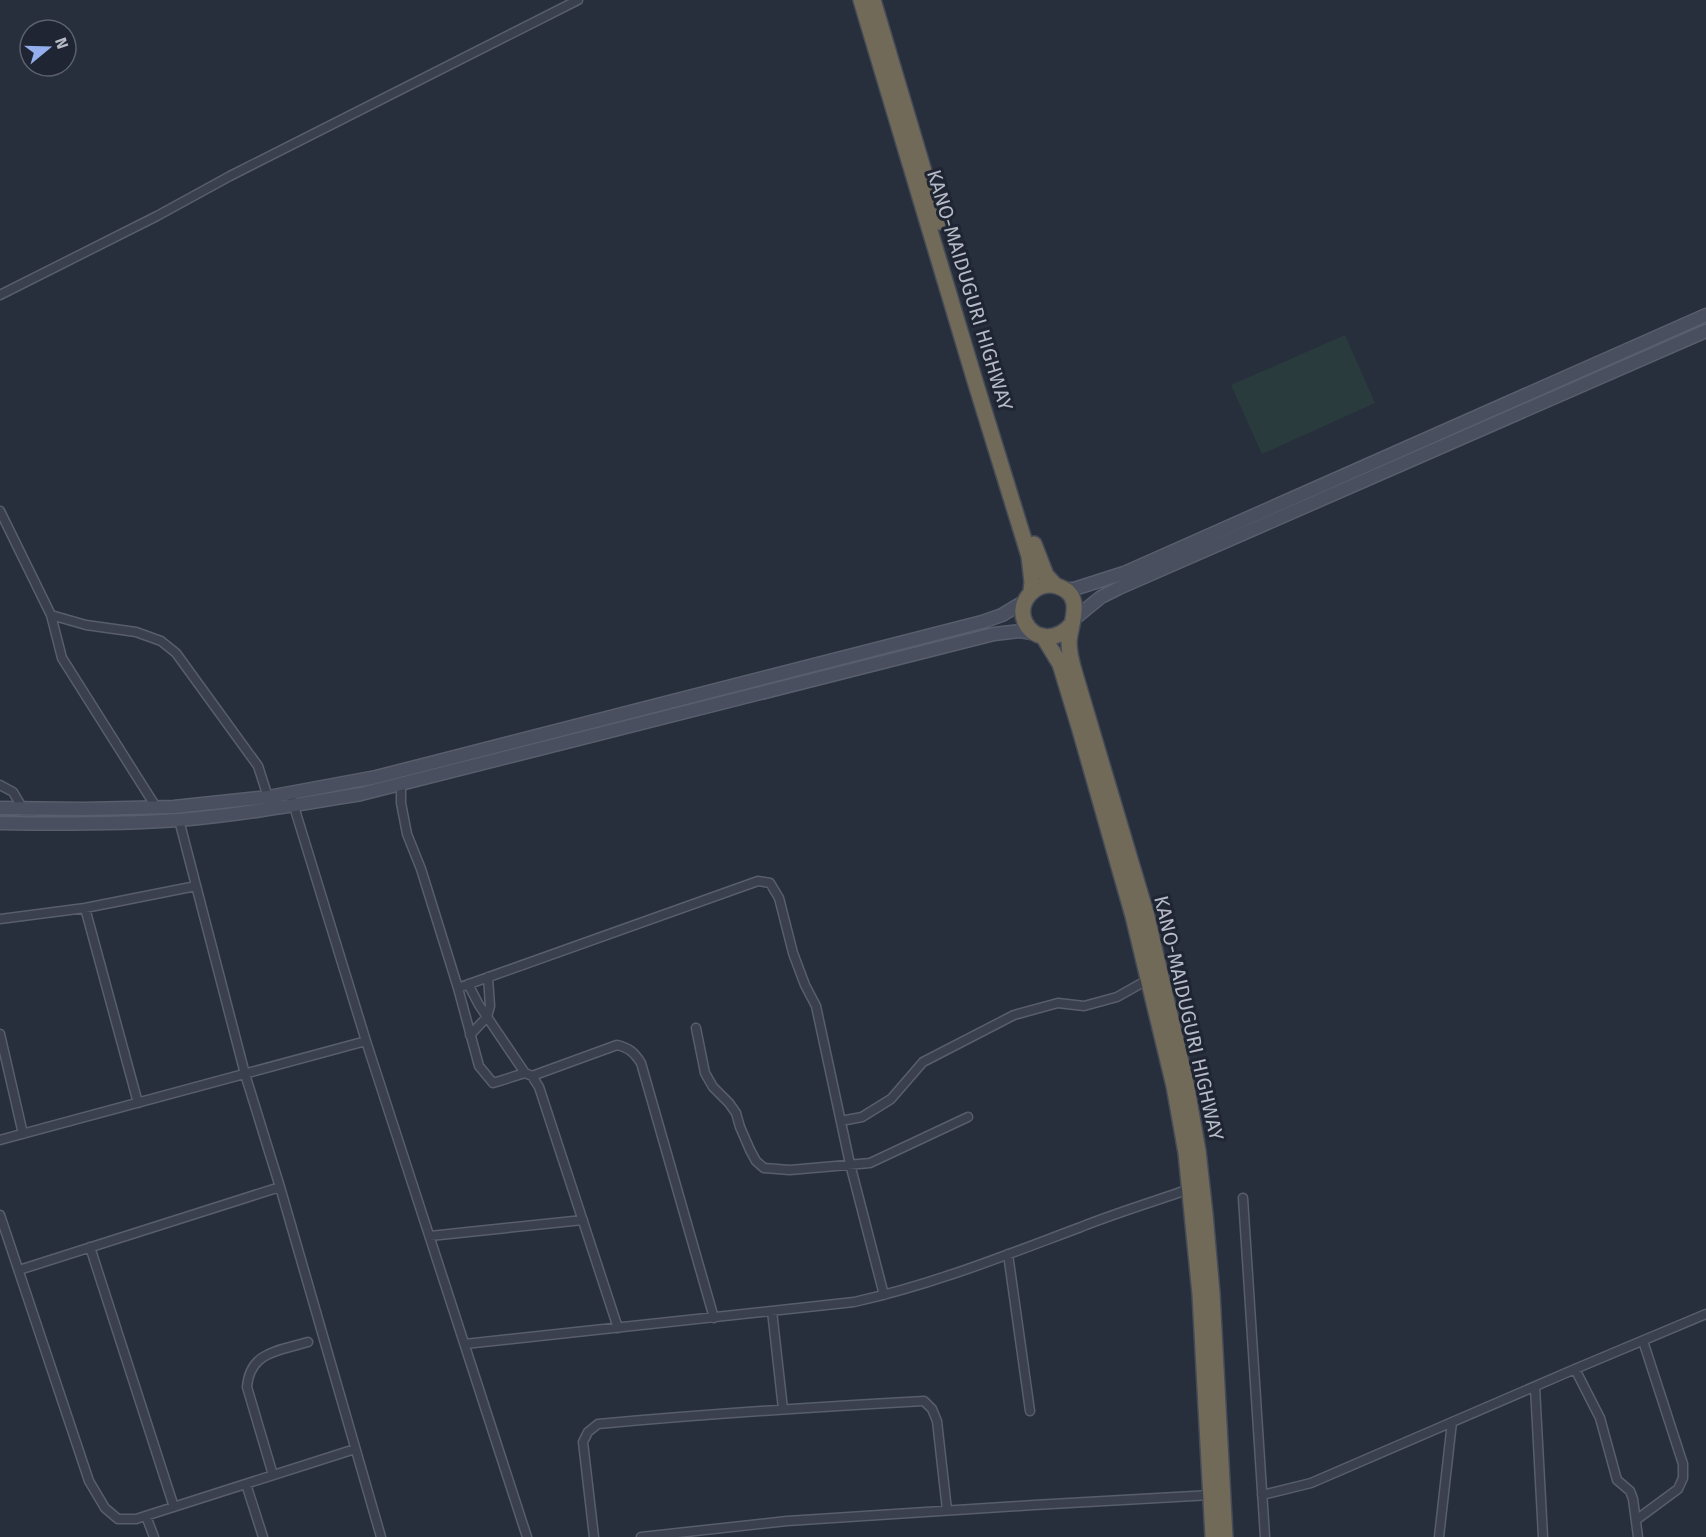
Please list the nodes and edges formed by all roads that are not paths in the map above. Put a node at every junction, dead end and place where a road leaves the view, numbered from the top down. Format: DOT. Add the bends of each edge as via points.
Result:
graph roads {
  1 [pos="578,0"];
  2 [pos="861,0"];
  3 [pos="873,0"];
  4 [pos="0,295"];
  5 [pos="1706,315"];
  6 [pos="1706,331"];
  7 [pos="0,512"];
  8 [pos="1060,588"];
  9 [pos="1028,597"];
  10 [pos="51,615"];
  11 [pos="1072,622"];
  12 [pos="1040,635"];
  13 [pos="401,784"];
  14 [pos="0,785"];
  15 [pos="290,792"];
  16 [pos="268,797"];
  17 [pos="293,806"];
  18 [pos="156,807"];
  19 [pos="0,808"];
  20 [pos="23,809"];
  21 [pos="179,820"];
  22 [pos="0,823"];
  23 [pos="196,886"];
  24 [pos="85,908"];
  25 [pos="0,919"];
  26 [pos="488,977"];
  27 [pos="1149,979"];
  28 [pos="468,984"];
  29 [pos="458,988"];
  30 [pos="487,1017"];
  31 [pos="696,1028"];
  32 [pos="0,1034"];
  33 [pos="470,1035"];
  34 [pos="366,1041"];
  35 [pos="245,1074"];
  36 [pos="529,1075"];
  37 [pos="138,1103"];
  38 [pos="968,1117"];
  39 [pos="841,1121"];
  40 [pos="23,1134"];
  41 [pos="0,1140"];
  42 [pos="850,1164"];
  43 [pos="280,1187"];
  44 [pos="1189,1189"];
  45 [pos="1243,1198"];
  46 [pos="0,1215"];
  47 [pos="583,1220"];
  48 [pos="430,1236"];
  49 [pos="90,1247"];
  50 [pos="1008,1254"];
  51 [pos="19,1270"];
  52 [pos="884,1295"];
  53 [pos="772,1311"];
  54 [pos="1706,1314"];
  55 [pos="714,1318"];
  56 [pos="618,1328"];
  57 [pos="1643,1341"];
  58 [pos="308,1342"];
  59 [pos="465,1344"];
  60 [pos="1575,1369"];
  61 [pos="1535,1387"];
  62 [pos="783,1409"];
  63 [pos="1030,1411"];
  64 [pos="1452,1422"];
  65 [pos="1214,1448"];
  66 [pos="355,1449"];
  67 [pos="273,1475"];
  68 [pos="246,1484"];
  69 [pos="1211,1495"];
  70 [pos="1262,1495"];
  71 [pos="174,1507"];
  72 [pos="947,1510"];
  73 [pos="146,1516"];
  74 [pos="1636,1520"];
  75 [pos="154,1537"];
  76 [pos="262,1537"];
  77 [pos="381,1537"];
  78 [pos="527,1537"];
  79 [pos="594,1537"];
  80 [pos="641,1537"];
  81 [pos="1213,1537"];
  82 [pos="1225,1537"];
  83 [pos="1265,1537"];
  84 [pos="1439,1537"];
  85 [pos="1543,1537"];
  86 [pos="1638,1537"];
  1 -- 4 [label="street"];
  2 -- 9 [label="highway, KANO-MAIDUGURI HIGHWAY" via="1029,556 1032,582"];
  3 -- 8 [label="highway, KANO-MAIDUGURI HIGHWAY" via="1037,552 1046,575"];
  5 -- 8 [label="main road" via="1124,573 1074,589"];
  6 -- 11 [label="main road" via="1119,588 1101,597"];
  7 -- 10 [label="street"];
  8 -- 9 [label="highway" via="1038,587"];
  8 -- 11 [label="highway" via="1072,600"];
  9 -- 12 [label="highway" via="1023,616"];
  9 -- 15 [label="main road" via="1011,611 982,622 375,777"];
  10 -- 16 [label="street" via="135,632 161,641 176,653 258,766"];
  10 -- 18 [label="street" via="62,658"];
  11 -- 12 [label="highway" via="1059,635"];
  11 -- 65 [label="highway, KANO-MAIDUGURI HIGHWAY" via="1069,648 1075,674 1146,913 1186,1083 1212,1293"];
  12 -- 13 [label="main road" via="994,634"];
  12 -- 27 [label="highway, KANO-MAIDUGURI HIGHWAY" via="1060,664"];
  13 -- 17 [label="main road"];
  13 -- 29 [label="street" via="407,834"];
  14 -- 20 [label="street" via="13,792"];
  15 -- 16 [label="main road"];
  15 -- 17 [label="street"];
  16 -- 18 [label="main road"];
  17 -- 21 [label="main road"];
  17 -- 34 [label="street"];
  18 -- 20 [label="main road"];
  19 -- 20 [label="main road"];
  21 -- 22 [label="main road"];
  21 -- 23 [label="street"];
  23 -- 24 [label="street"];
  23 -- 35 [label="street"];
  24 -- 25 [label="street"];
  24 -- 37 [label="street"];
  26 -- 28 [label="street"];
  26 -- 30 [label="street"];
  26 -- 39 [label="street" via="758,881 770,883 779,898 793,953 816,1006"];
  27 -- 39 [label="street" via="1117,997 1084,1006 1058,1003 1014,1015 923,1062 891,1098 862,1117"];
  27 -- 44 [label="highway, KANO-MAIDUGURI HIGHWAY" via="1174,1086"];
  28 -- 29 [label="street"];
  28 -- 30 [label="street"];
  29 -- 33 [label="street"];
  30 -- 33 [label="street"];
  30 -- 36 [label="street"];
  31 -- 42 [label="street" via="705,1072 713,1088 736,1113 756,1161 764,1168 790,1170"];
  32 -- 40 [label="street"];
  33 -- 36 [label="street" via="479,1066 493,1083"];
  34 -- 35 [label="street"];
  34 -- 48 [label="street"];
  35 -- 37 [label="street"];
  35 -- 43 [label="street"];
  36 -- 47 [label="street" via="544,1100"];
  36 -- 55 [label="street" via="616,1045 634,1053 641,1063"];
  37 -- 40 [label="street"];
  38 -- 42 [label="street" via="870,1163"];
  39 -- 42 [label="street"];
  40 -- 41 [label="street"];
  42 -- 52 [label="street"];
  43 -- 49 [label="street"];
  43 -- 66 [label="street"];
  44 -- 50 [label="street"];
  44 -- 65 [label="highway, KANO-MAIDUGURI HIGHWAY"];
  45 -- 70 [label="street"];
  46 -- 51 [label="street"];
  47 -- 48 [label="street"];
  47 -- 56 [label="street"];
  48 -- 59 [label="street"];
  49 -- 51 [label="street"];
  49 -- 71 [label="street"];
  50 -- 52 [label="street"];
  50 -- 63 [label="street"];
  51 -- 73 [label="street" via="89,1481 105,1508 118,1519"];
  52 -- 53 [label="street"];
  53 -- 55 [label="street"];
  53 -- 62 [label="street"];
  54 -- 57 [label="street"];
  55 -- 56 [label="street"];
  56 -- 59 [label="street"];
  57 -- 60 [label="street"];
  57 -- 74 [label="street" via="1683,1464 1683,1478 1678,1489"];
  58 -- 67 [label="street" via="262,1356 248,1375 247,1387"];
  59 -- 78 [label="street"];
  60 -- 61 [label="street"];
  60 -- 74 [label="street" via="1600,1418 1617,1480 1630,1491"];
  61 -- 64 [label="street"];
  61 -- 85 [label="street"];
  62 -- 72 [label="street" via="924,1401 937,1422"];
  62 -- 79 [label="street" via="598,1424 583,1442"];
  64 -- 70 [label="street" via="1311,1483"];
  64 -- 84 [label="street"];
  65 -- 69 [label="highway, KANO-MAIDUGURI HIGHWAY"];
  65 -- 82 [label="highway, KANO-MAIDUGURI HIGHWAY"];
  66 -- 67 [label="street"];
  66 -- 77 [label="street"];
  67 -- 68 [label="street"];
  68 -- 71 [label="street"];
  68 -- 76 [label="street"];
  69 -- 72 [label="street"];
  69 -- 81 [label="highway, KANO-MAIDUGURI HIGHWAY"];
  70 -- 83 [label="street"];
  71 -- 73 [label="street"];
  72 -- 80 [label="street" via="787,1521"];
  73 -- 75 [label="street"];
  74 -- 86 [label="street"];
}
